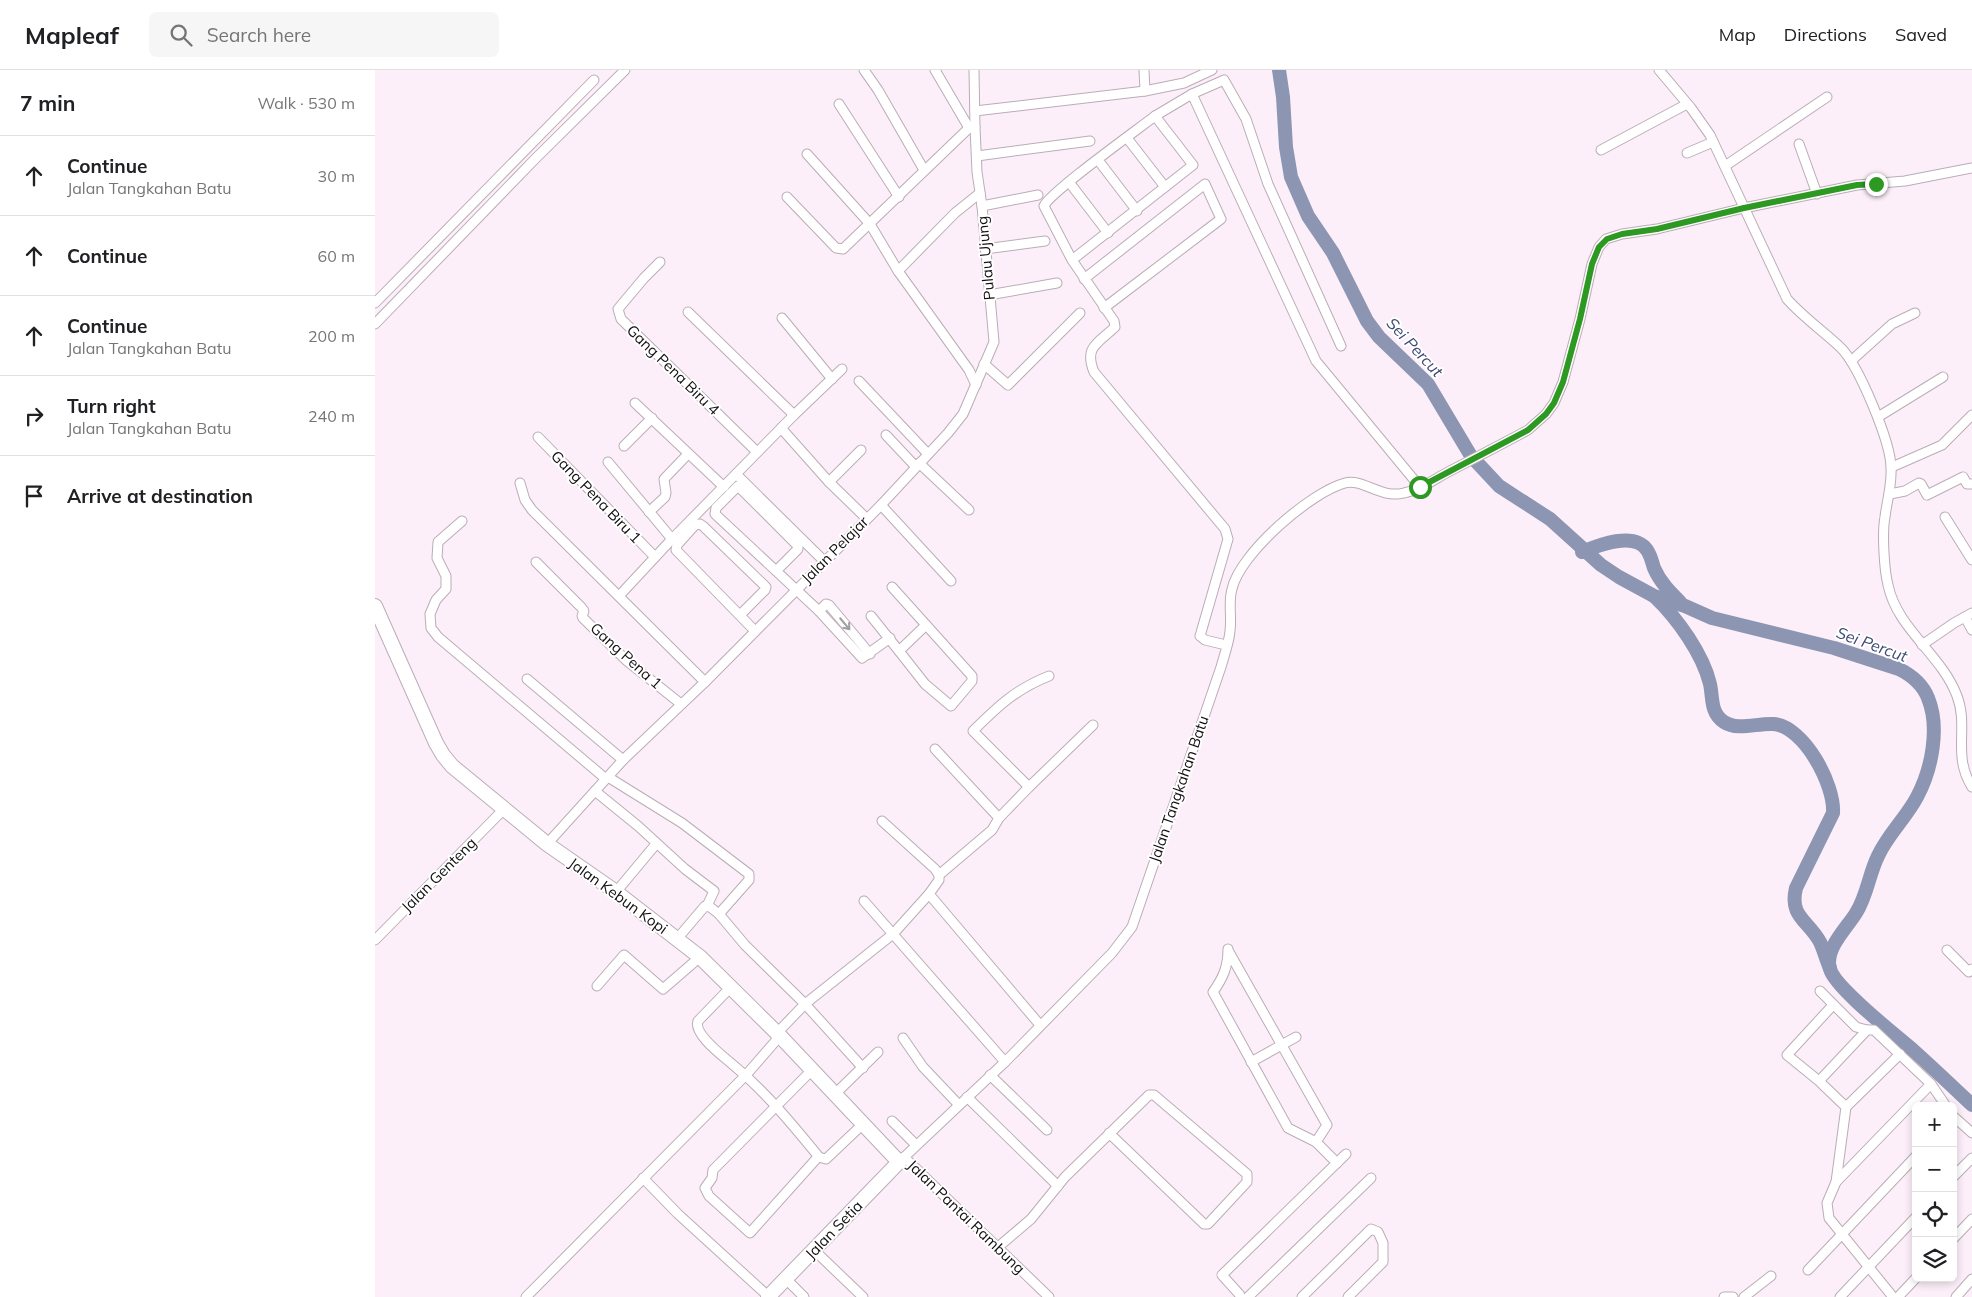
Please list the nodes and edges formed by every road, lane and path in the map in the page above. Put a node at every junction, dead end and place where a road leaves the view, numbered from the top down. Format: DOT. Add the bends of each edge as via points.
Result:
graph roads {
  1 [pos="625,70"];
  2 [pos="864,70"];
  3 [pos="935,70"];
  4 [pos="974,70"];
  5 [pos="1144,70"];
  6 [pos="1212,70"];
  7 [pos="1659,70"];
  8 [pos="594,80"];
  9 [pos="1145,91"];
  10 [pos="1192,94"];
  11 [pos="1827,97"];
  12 [pos="839,104"];
  13 [pos="1687,104"];
  14 [pos="975,111"];
  15 [pos="1155,116"];
  16 [pos="972,128"];
  17 [pos="1127,138"];
  18 [pos="1090,141"];
  19 [pos="1713,142"];
  20 [pos="1799,144"];
  21 [pos="1601,150"];
  22 [pos="1687,153"];
  23 [pos="807,154"];
  24 [pos="977,156"];
  25 [pos="1098,160"];
  26 [pos="1725,166"];
  27 [pos="1972,168"];
  28 [pos="924,170"];
  29 [pos="1069,182"];
  30 [pos="1165,187"];
  31 [pos="980,193"];
  32 [pos="1817,194"];
  33 [pos="1038,195"];
  34 [pos="787,197"];
  35 [pos="899,197"];
  36 [pos="982,206"];
  37 [pos="1744,208"];
  38 [pos="1137,211"];
  39 [pos="870,224"];
  40 [pos="1107,233"];
  41 [pos="1045,241"];
  42 [pos="985,249"];
  43 [pos="1072,260"];
  44 [pos="660,262"];
  45 [pos="898,271"];
  46 [pos="1083,279"];
  47 [pos="1057,283"];
  48 [pos="989,295"];
  49 [pos="375,303"];
  50 [pos="1104,308"];
  51 [pos="688,312"];
  52 [pos="1080,313"];
  53 [pos="1915,313"];
  54 [pos="782,318"];
  55 [pos="375,324"];
  56 [pos="1341,346"];
  57 [pos="1851,361"];
  58 [pos="984,364"];
  59 [pos="842,369"];
  60 [pos="1943,377"];
  61 [pos="832,379"];
  62 [pos="859,381"];
  63 [pos="975,385"];
  64 [pos="635,403"];
  65 [pos="794,415"];
  66 [pos="1972,415"];
  67 [pos="1878,417"];
  68 [pos="652,418"];
  69 [pos="781,428"];
  70 [pos="885,435"];
  71 [pos="538,437"];
  72 [pos="624,446"];
  73 [pos="861,450"];
  74 [pos="757,452"];
  75 [pos="688,454"];
  76 [pos="928,454"];
  77 [pos="608,462"];
  78 [pos="918,465"];
  79 [pos="1891,467"];
  80 [pos="736,474"];
  81 [pos="829,482"];
  82 [pos="520,483"];
  83 [pos="1972,484"];
  84 [pos="724,487"];
  85 [pos="1420,487"];
  86 [pos="1890,494"];
  87 [pos="881,505"];
  88 [pos="969,510"];
  89 [pos="649,512"];
  90 [pos="1945,517"];
  91 [pos="866,518"];
  92 [pos="462,521"];
  93 [pos="672,539"];
  94 [pos="655,557"];
  95 [pos="1972,560"];
  96 [pos="537,562"];
  97 [pos="824,562"];
  98 [pos="776,571"];
  99 [pos="951,581"];
  100 [pos="892,587"];
  101 [pos="796,590"];
  102 [pos="619,596"];
  103 [pos="375,606"];
  104 [pos="740,615"];
  105 [pos="1969,615"];
  106 [pos="871,616"];
  107 [pos="926,626"];
  108 [pos="1972,630"];
  109 [pos="755,631"];
  110 [pos="890,638"];
  111 [pos="1922,645"];
  112 [pos="1226,646"];
  113 [pos="899,651"];
  114 [pos="1049,676"];
  115 [pos="527,680"];
  116 [pos="705,682"];
  117 [pos="681,704"];
  118 [pos="1093,726"];
  119 [pos="935,749"];
  120 [pos="623,760"];
  121 [pos="607,778"];
  122 [pos="1029,787"];
  123 [pos="1972,787"];
  124 [pos="595,792"];
  125 [pos="504,809"];
  126 [pos="999,818"];
  127 [pos="882,821"];
  128 [pos="547,844"];
  129 [pos="656,844"];
  130 [pos="939,875"];
  131 [pos="616,892"];
  132 [pos="929,894"];
  133 [pos="864,901"];
  134 [pos="707,906"];
  135 [pos="719,914"];
  136 [pos="893,934"];
  137 [pos="677,939"];
  138 [pos="375,940"];
  139 [pos="1947,950"];
  140 [pos="700,958"];
  141 [pos="1972,969"];
  142 [pos="597,986"];
  143 [pos="730,988"];
  144 [pos="1820,991"];
  145 [pos="805,1004"];
  146 [pos="1833,1005"];
  147 [pos="1040,1025"];
  148 [pos="1867,1030"];
  149 [pos="779,1035"];
  150 [pos="1296,1037"];
  151 [pos="903,1038"];
  152 [pos="1281,1045"];
  153 [pos="878,1052"];
  154 [pos="1900,1054"];
  155 [pos="1005,1062"];
  156 [pos="1251,1062"];
  157 [pos="863,1068"];
  158 [pos="811,1071"];
  159 [pos="746,1075"];
  160 [pos="990,1075"];
  161 [pos="1819,1081"];
  162 [pos="1931,1084"];
  163 [pos="835,1094"];
  164 [pos="967,1097"];
  165 [pos="1943,1102"];
  166 [pos="776,1105"];
  167 [pos="959,1105"];
  168 [pos="1846,1107"];
  169 [pos="1957,1120"];
  170 [pos="892,1121"];
  171 [pos="863,1124"];
  172 [pos="1047,1130"];
  173 [pos="1109,1133"];
  174 [pos="1972,1133"];
  175 [pos="1316,1142"];
  176 [pos="916,1145"];
  177 [pos="1346,1154"];
  178 [pos="819,1156"];
  179 [pos="1972,1158"];
  180 [pos="902,1160"];
  181 [pos="1912,1160"];
  182 [pos="1337,1162"];
  183 [pos="1957,1173"];
  184 [pos="643,1178"];
  185 [pos="1371,1178"];
  186 [pos="1835,1182"];
  187 [pos="1058,1186"];
  188 [pos="1972,1219"];
  189 [pos="1912,1221"];
  190 [pos="1841,1234"];
  191 [pos="1955,1237"];
  192 [pos="997,1248"];
  193 [pos="814,1250"];
  194 [pos="1868,1268"];
  195 [pos="1808,1270"];
  196 [pos="1771,1276"];
  197 [pos="785,1279"];
  198 [pos="1972,1279"];
  199 [pos="1912,1282"];
  200 [pos="1242,1296"];
  201 [pos="526,1297"];
  202 [pos="768,1297"];
  203 [pos="804,1297"];
  204 [pos="863,1297"];
  205 [pos="1049,1297"];
  206 [pos="1302,1297"];
  207 [pos="1348,1297"];
  208 [pos="1724,1297"];
  209 [pos="1733,1297"];
  210 [pos="1745,1297"];
  211 [pos="1840,1297"];
  212 [pos="1893,1297"];
  213 [pos="1898,1297"];
  214 [pos="1956,1297"];
  1 -- 55 [label="street"];
  2 -- 28 [label="street"];
  3 -- 16 [label="street"];
  4 -- 14 [label="street, Pulau Ujung"];
  5 -- 9 [label="street"];
  6 -- 9 [label="street" via="1184,83"];
  7 -- 13 [label="street"];
  8 -- 49 [label="street"];
  9 -- 14 [label="street"];
  10 -- 15 [label="street"];
  10 -- 56 [label="street" via="1224,80 1246,119 1268,184"];
  10 -- 85 [label="street" via="1317,361"];
  11 -- 26 [label="street"];
  12 -- 35 [label="street"];
  13 -- 19 [label="street"];
  13 -- 21 [label="street"];
  14 -- 16 [label="street, Pulau Ujung"];
  15 -- 17 [label="street"];
  15 -- 30 [label="street" via="1193,165"];
  16 -- 24 [label="street, Pulau Ujung"];
  16 -- 28 [label="street"];
  17 -- 25 [label="street"];
  17 -- 30 [label="street"];
  18 -- 24 [label="street"];
  19 -- 22 [label="street"];
  19 -- 26 [label="street"];
  20 -- 32 [label="street"];
  23 -- 39 [label="street"];
  24 -- 31 [label="street, Pulau Ujung"];
  25 -- 29 [label="street"];
  25 -- 38 [label="street"];
  26 -- 37 [label="street"];
  27 -- 32 [label="street"];
  28 -- 35 [label="street"];
  29 -- 40 [label="street"];
  29 -- 43 [label="street" via="1044,206"];
  30 -- 38 [label="street"];
  31 -- 36 [label="street, Pulau Ujung"];
  31 -- 45 [label="street" via="955,213"];
  32 -- 37 [label="street"];
  33 -- 36 [label="street"];
  34 -- 39 [label="street" via="840,250"];
  35 -- 39 [label="street"];
  36 -- 42 [label="street, Pulau Ujung"];
  37 -- 57 [label="street" via="1787,299 1842,348"];
  37 -- 85 [label="street, Jalan Tangkahan Batu" via="1622,234 1604,241 1592,264 1563,382 1554,403 1537,423 1510,440"];
  38 -- 40 [label="street"];
  39 -- 45 [label="street"];
  40 -- 43 [label="street"];
  41 -- 42 [label="street"];
  42 -- 48 [label="street, Pulau Ujung"];
  43 -- 46 [label="street"];
  44 -- 74 [label="street, Gang Pena Biru 4" via="618,309 621,319"];
  45 -- 63 [label="street" via="969,370"];
  46 -- 50 [label="street"];
  46 -- 50 [label="street" via="1205,184 1221,218"];
  47 -- 48 [label="street"];
  48 -- 58 [label="street, Pulau Ujung" via="994,342"];
  50 -- 112 [label="street" via="1115,327 1090,351 1094,372 1227,534 1200,636"];
  51 -- 65 [label="street"];
  52 -- 58 [label="street" via="1008,385"];
  53 -- 57 [label="street" via="1892,324"];
  54 -- 61 [label="street"];
  57 -- 67 [label="street"];
  58 -- 63 [label="street, Pulau Ujung"];
  59 -- 61 [label="street"];
  60 -- 67 [label="street"];
  61 -- 65 [label="street"];
  62 -- 76 [label="street"];
  63 -- 76 [label="street, Jalan Pelajar" via="963,414"];
  64 -- 68 [label="street"];
  65 -- 69 [label="street"];
  66 -- 79 [label="street" via="1942,445"];
  67 -- 79 [label="street"];
  68 -- 72 [label="street"];
  68 -- 75 [label="street"];
  69 -- 74 [label="street"];
  69 -- 81 [label="street"];
  70 -- 78 [label="street"];
  71 -- 94 [label="street, Gang Pena Biru 1"];
  73 -- 81 [label="street"];
  74 -- 80 [label="street"];
  75 -- 84 [label="street"];
  75 -- 89 [label="street" via="664,479 665,497"];
  76 -- 78 [label="street, Jalan Pelajar"];
  77 -- 89 [label="street"];
  78 -- 87 [label="street, Jalan Pelajar"];
  78 -- 88 [label="street"];
  79 -- 86 [label="street"];
  80 -- 84 [label="street"];
  80 -- 97 [label="street"];
  81 -- 91 [label="street"];
  82 -- 102 [label="street" via="528,505"];
  83 -- 86 [label="street" via="1967,484 1963,477 1927,495 1919,483 1905,491"];
  84 -- 93 [label="street"];
  85 -- 112 [label="street, Jalan Tangkahan Batu" via="1392,495 1346,482 1298,510 1268,537 1237,576 1232,589 1230,632"];
  86 -- 111 [label="street" via="1884,519 1888,585 1895,606"];
  87 -- 91 [label="street, Jalan Pelajar"];
  87 -- 99 [label="street"];
  89 -- 93 [label="street"];
  90 -- 95 [label="street"];
  91 -- 97 [label="street, Jalan Pelajar"];
  92 -- 121 [label="street" via="438,542 437,558 446,576 445,589 430,614 431,628 471,666"];
  93 -- 94 [label="street"];
  94 -- 102 [label="street"];
  96 -- 117 [label="street, Gang Pena 1" via="581,607 583,618 627,660"];
  97 -- 101 [label="street, Jalan Pelajar"];
  98 -- 98 [label="street" via="798,546 738,486 716,508 715,514"];
  98 -- 101 [label="street"];
  100 -- 107 [label="street"];
  101 -- 109 [label="street, Jalan Pelajar"];
  101 -- 110 [label="street" via="819,611 829,605 866,656"];
  102 -- 116 [label="street"];
  103 -- 125 [label="main road, Jalan Kebun Kopi" via="443,755"];
  104 -- 104 [label="street" via="766,587 703,526 695,525 676,550"];
  104 -- 109 [label="street"];
  105 -- 108 [label="street"];
  105 -- 111 [label="street"];
  106 -- 110 [label="street"];
  107 -- 113 [label="street"];
  107 -- 113 [label="street" via="972,676 969,687 951,706 925,684"];
  109 -- 116 [label="street, Jalan Pelajar"];
  110 -- 113 [label="street"];
  111 -- 123 [label="street" via="1949,678 1957,696 1961,709 1961,764"];
  112 -- 147 [label="street, Jalan Tangkahan Batu" via="1132,927 1112,952"];
  114 -- 122 [label="street" via="1015,692 973,730"];
  115 -- 120 [label="street"];
  116 -- 117 [label="street, Jalan Pelajar"];
  117 -- 120 [label="street, Jalan Pelajar"];
  118 -- 122 [label="street"];
  119 -- 126 [label="street"];
  120 -- 121 [label="street, Jalan Pelajar"];
  121 -- 124 [label="street, Jalan Pelajar"];
  121 -- 135 [label="street" via="682,824 749,874 749,880"];
  122 -- 126 [label="street"];
  124 -- 128 [label="street, Jalan Pelajar"];
  124 -- 129 [label="street"];
  125 -- 128 [label="main road, Jalan Kebun Kopi"];
  125 -- 138 [label="street, Jalan Genteng"];
  126 -- 130 [label="street" via="992,830"];
  127 -- 130 [label="street"];
  128 -- 131 [label="main road, Jalan Kebun Kopi"];
  129 -- 131 [label="street"];
  129 -- 134 [label="street" via="714,891"];
  130 -- 132 [label="street"];
  131 -- 137 [label="main road, Jalan Kebun Kopi"];
  132 -- 136 [label="street"];
  132 -- 147 [label="street"];
  133 -- 136 [label="street"];
  134 -- 135 [label="street"];
  134 -- 137 [label="street"];
  135 -- 145 [label="street" via="745,945"];
  136 -- 145 [label="street"];
  136 -- 155 [label="street"];
  137 -- 140 [label="main road, Jalan Kebun Kopi"];
  139 -- 141 [label="street" via="1969,972"];
  140 -- 142 [label="street" via="663,989 624,955"];
  140 -- 143 [label="main road, Jalan Kebun Kopi"];
  143 -- 149 [label="main road, Jalan Kebun Kopi"];
  143 -- 159 [label="street" via="697,1025 710,1044"];
  144 -- 146 [label="street"];
  145 -- 149 [label="street"];
  145 -- 157 [label="street"];
  146 -- 148 [label="street" via="1856,1027"];
  146 -- 161 [label="street" via="1787,1055"];
  147 -- 155 [label="street, Jalan Tangkahan Batu"];
  148 -- 154 [label="street" via="1875,1030"];
  148 -- 161 [label="street"];
  149 -- 158 [label="main road, Jalan Kebun Kopi"];
  149 -- 159 [label="street"];
  150 -- 152 [label="street"];
  151 -- 167 [label="street" via="923,1067"];
  152 -- 156 [label="street"];
  152 -- 156 [label="street" via="1227,949 1228,962 1223,978 1213,992"];
  152 -- 175 [label="street" via="1327,1125"];
  153 -- 157 [label="street"];
  154 -- 162 [label="street"];
  154 -- 168 [label="street"];
  155 -- 160 [label="street, Jalan Tangkahan Batu"];
  156 -- 175 [label="street" via="1288,1128"];
  157 -- 163 [label="street"];
  158 -- 163 [label="main road, Jalan Kebun Kopi"];
  158 -- 166 [label="street"];
  159 -- 166 [label="street"];
  159 -- 184 [label="street"];
  160 -- 164 [label="street, Jalan Tangkahan Batu"];
  160 -- 172 [label="street"];
  161 -- 168 [label="street"];
  162 -- 165 [label="street"];
  162 -- 186 [label="street"];
  163 -- 171 [label="main road, Jalan Kebun Kopi"];
  164 -- 167 [label="street, Jalan Tangkahan Batu"];
  164 -- 187 [label="street"];
  166 -- 178 [label="street"];
  166 -- 178 [label="street" via="713,1170 706,1193 749,1233"];
  167 -- 176 [label="street, Jalan Tangkahan Batu"];
  168 -- 186 [label="street"];
  169 -- 174 [label="street"];
  170 -- 176 [label="street"];
  171 -- 178 [label="street" via="826,1159"];
  171 -- 180 [label="main road, Jalan Kebun Kopi"];
  173 -- 173 [label="street" via="1204,1224 1247,1182 1247,1174 1243,1170 1154,1095 1149,1095"];
  173 -- 187 [label="street"];
  175 -- 182 [label="street"];
  176 -- 180 [label="street, Jalan Tangkahan Batu"];
  177 -- 182 [label="street"];
  179 -- 183 [label="street"];
  180 -- 192 [label="street, Jalan Pantai Rambung"];
  180 -- 193 [label="main road, Jalan Setia"];
  181 -- 190 [label="street"];
  182 -- 200 [label="street" via="1222,1275"];
  184 -- 201 [label="street"];
  184 -- 202 [label="street"];
  185 -- 200 [label="street"];
  186 -- 190 [label="street" via="1827,1203 1829,1218"];
  187 -- 192 [label="street" via="1031,1219"];
  188 -- 191 [label="street"];
  189 -- 194 [label="street"];
  190 -- 194 [label="street"];
  190 -- 195 [label="street"];
  192 -- 205 [label="street, Jalan Pantai Rambung"];
  193 -- 197 [label="main road, Jalan Setia"];
  193 -- 204 [label="street"];
  194 -- 211 [label="street"];
  194 -- 212 [label="street"];
  196 -- 210 [label="street"];
  197 -- 202 [label="main road, Jalan Setia"];
  197 -- 203 [label="street"];
  198 -- 214 [label="street"];
  199 -- 213 [label="street"];
  206 -- 207 [label="street" via="1371,1229 1374,1230 1383,1243 1383,1262"];
  208 -- 209 [label="street"];
}
